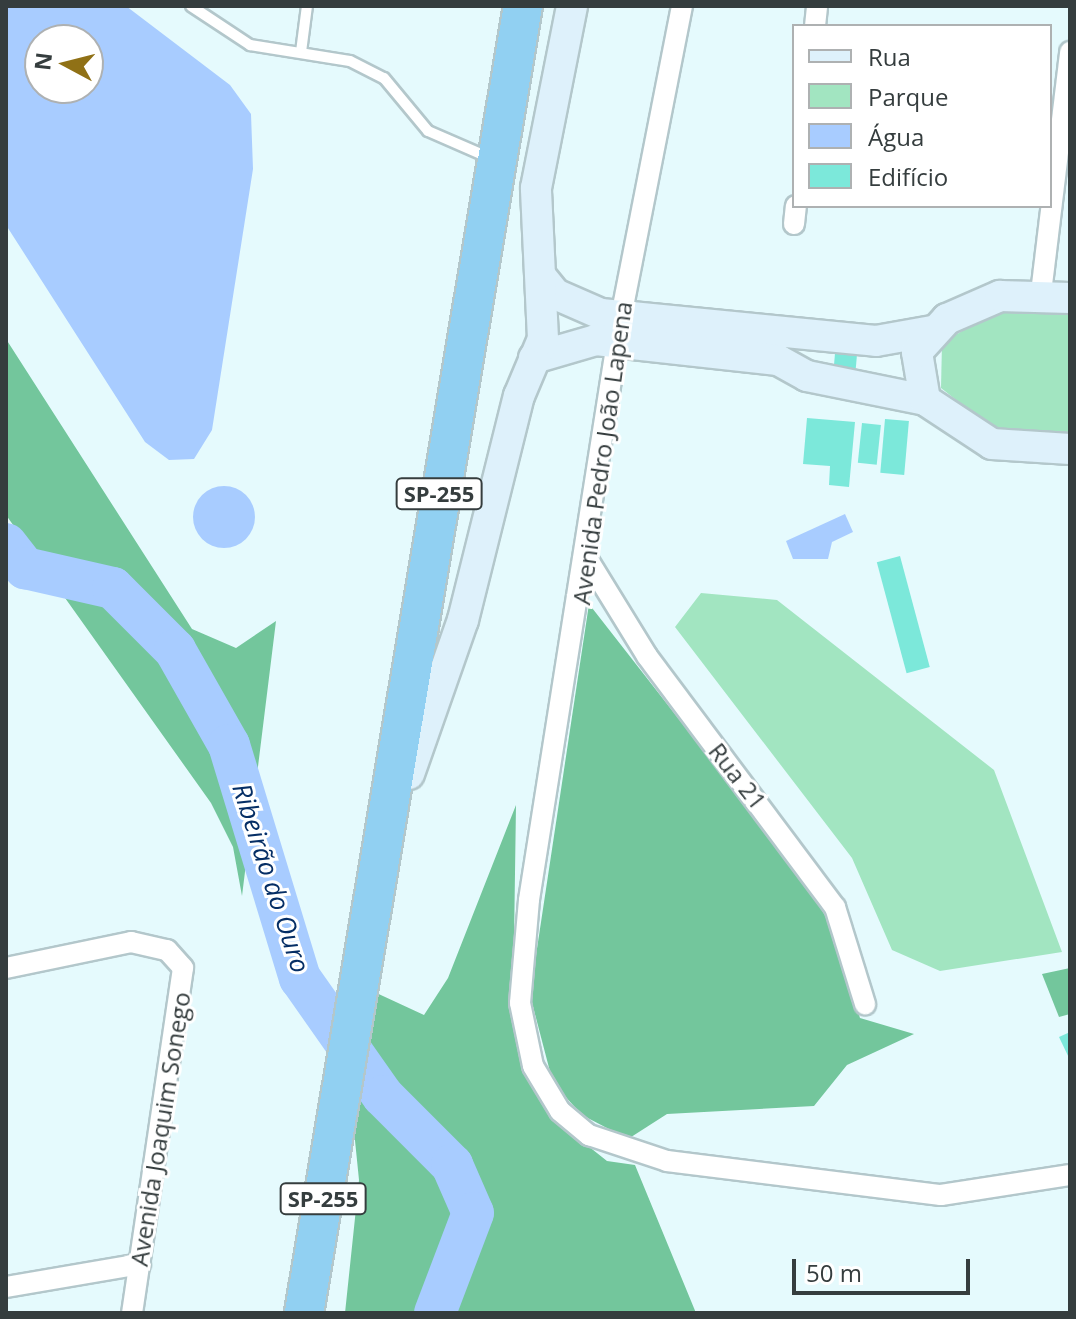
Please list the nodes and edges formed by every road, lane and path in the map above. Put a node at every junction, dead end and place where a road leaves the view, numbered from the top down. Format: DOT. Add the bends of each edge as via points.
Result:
graph roads {
  1 [pos="191,6"];
  2 [pos="307,6"];
  3 [pos="523,6"];
  4 [pos="572,6"];
  5 [pos="682,6"];
  6 [pos="301,52"];
  7 [pos="1070,52"];
  8 [pos="496,160"];
  9 [pos="543,279"];
  10 [pos="1055,296"];
  11 [pos="619,330"];
  12 [pos="932,331"];
  13 [pos="780,347"];
  14 [pos="534,358"];
  15 [pos="925,400"];
  16 [pos="1070,449"];
  17 [pos="588,560"];
  18 [pos="6,968"];
  19 [pos="359,969"];
  20 [pos="865,1004"];
  21 [pos="1070,1175"];
  22 [pos="140,1264"];
  23 [pos="6,1287"];
  24 [pos="132,1313"];
  25 [pos="304,1313"];
  1 -- 6 [label="lane" via="250,45"];
  2 -- 6 [label="lane"];
  3 -- 8 [label="highway, SP-255"];
  4 -- 9 [label="street" via="536,188"];
  5 -- 11 [label="street, Avenida Pedro João Lapena"];
  6 -- 8 [label="lane" via="350,61 384,78 428,131"];
  7 -- 10 [label="street"];
  8 -- 19 [label="highway, SP-255"];
  9 -- 11 [label="street" via="581,310"];
  9 -- 14 [label="street" via="543,339"];
  10 -- 12 [label="street" via="972,305"];
  11 -- 13 [label="street"];
  11 -- 14 [label="street"];
  11 -- 17 [label="street, Avenida Pedro João Lapena"];
  12 -- 13 [label="street" via="876,341"];
  12 -- 15 [label="street" via="915,365"];
  13 -- 15 [label="street" via="807,376"];
  14 -- 19 [label="street" via="493,521 417,743"];
  15 -- 16 [label="street" via="992,444"];
  17 -- 20 [label="street, Rua 21" via="647,656 835,907"];
  17 -- 21 [label="street, Avenida Pedro João Lapena" via="529,900 520,1003 533,1066 560,1111 589,1135 667,1161 912,1193 980,1193"];
  18 -- 22 [label="street, Avenida Joaquim Sonego" via="131,942 167,950 183,968 183,1000"];
  19 -- 25 [label="highway, SP-255"];
  22 -- 23 [label="street"];
  22 -- 24 [label="street, Avenida Joaquim Sonego"];
}
